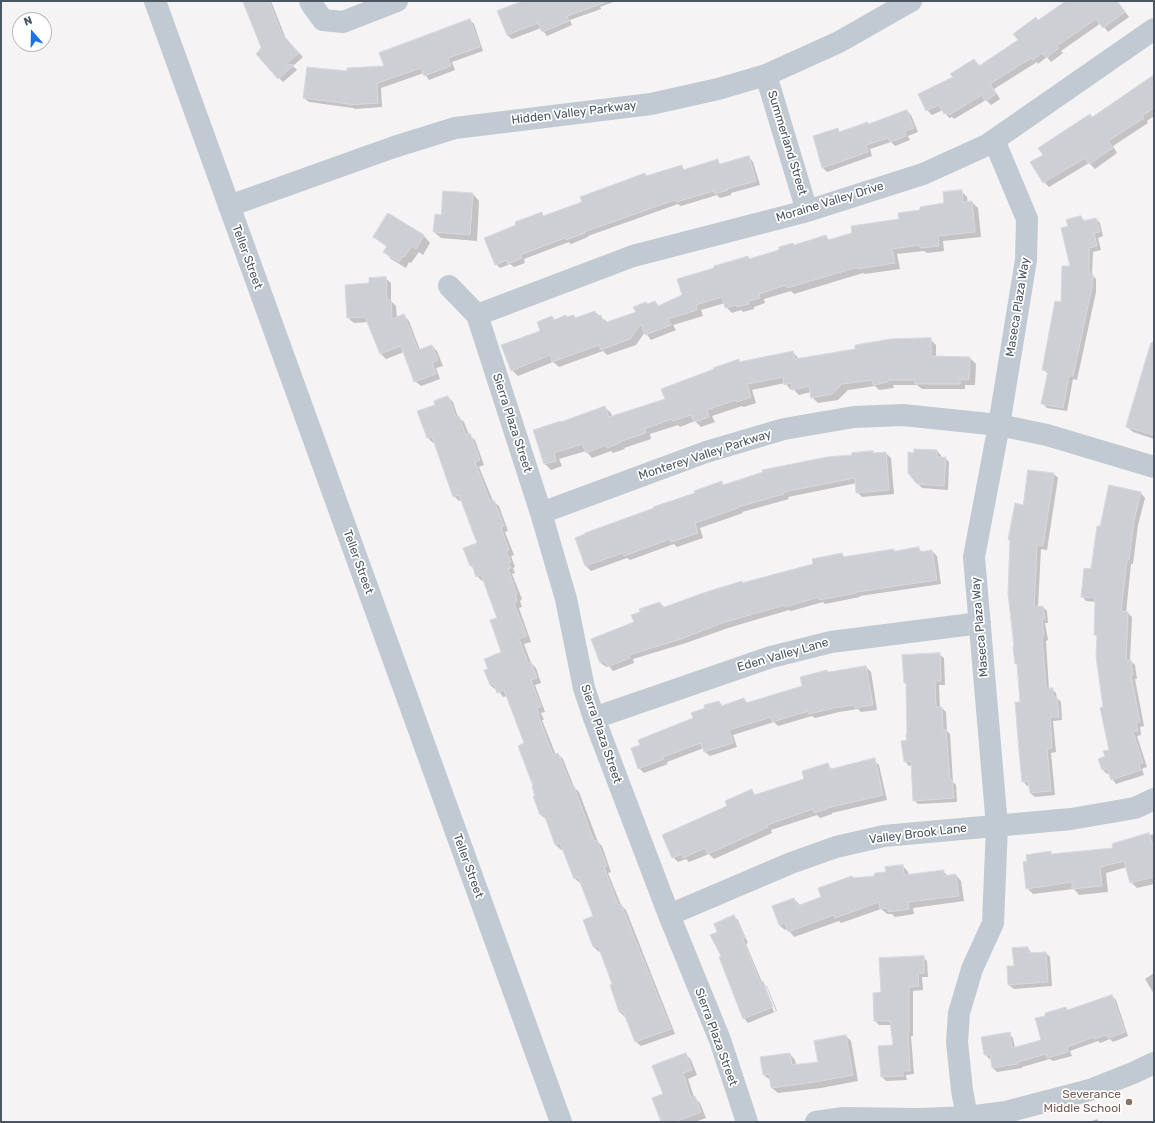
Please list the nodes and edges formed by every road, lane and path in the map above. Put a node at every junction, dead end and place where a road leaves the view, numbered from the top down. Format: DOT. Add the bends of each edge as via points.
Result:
graph roads {
  1 [pos="155,1"];
  2 [pos="310,1"];
  3 [pos="397,1"];
  4 [pos="912,1"];
  5 [pos="1154,29"];
  6 [pos="766,75"];
  7 [pos="994,140"];
  8 [pos="229,206"];
  9 [pos="807,211"];
  10 [pos="449,286"];
  11 [pos="477,315"];
  12 [pos="999,425"];
  13 [pos="1154,468"];
  14 [pos="541,513"];
  15 [pos="980,624"];
  16 [pos="594,718"];
  17 [pos="1154,799"];
  18 [pos="997,826"];
  19 [pos="669,915"];
  20 [pos="1154,1062"];
  21 [pos="967,1117"];
  22 [pos="562,1122"];
  23 [pos="747,1122"];
  24 [pos="816,1122"];
  1 -- 8 [label="street, Teller Street"];
  2 -- 3 [label="street" via="323,20 342,22"];
  4 -- 6 [label="street, Hidden Valley Parkway" via="839,42"];
  5 -- 7 [label="street, Moraine Valley Drive"];
  6 -- 8 [label="street, Hidden Valley Parkway" via="651,104 455,128"];
  6 -- 9 [label="street, Summerland Street"];
  7 -- 9 [label="street, Moraine Valley Drive" via="923,174"];
  7 -- 12 [label="street, Maseca Plaza Way" via="1027,219 1026,260"];
  8 -- 22 [label="street, Teller Street"];
  9 -- 11 [label="street, Moraine Valley Drive" via="633,256"];
  10 -- 11 [label="street"];
  11 -- 14 [label="street, Sierra Plaza Street"];
  12 -- 13 [label="street, Monterey Valley Parkway" via="1047,435"];
  12 -- 14 [label="street, Monterey Valley Parkway" via="903,415 854,417 784,429 706,452"];
  12 -- 15 [label="street, Maseca Plaza Way" via="974,557"];
  14 -- 16 [label="street, Sierra Plaza Street" via="566,599 584,688"];
  15 -- 16 [label="street, Eden Valley Lane" via="830,642 771,657"];
  15 -- 18 [label="street, Maseca Plaza Way"];
  16 -- 19 [label="street, Sierra Plaza Street"];
  17 -- 18 [label="street, Valley Brook Lane" via="1135,808 1071,819"];
  18 -- 19 [label="street, Valley Brook Lane" via="884,836 836,847 791,863"];
  18 -- 21 [label="street, Maseca Plaza Way" via="993,923 972,970 959,1014 957,1042"];
  19 -- 23 [label="street, Sierra Plaza Street" via="720,1040"];
  20 -- 21 [label="street" via="1090,1090 1006,1112"];
  21 -- 24 [label="street" via="842,1118"];
}
